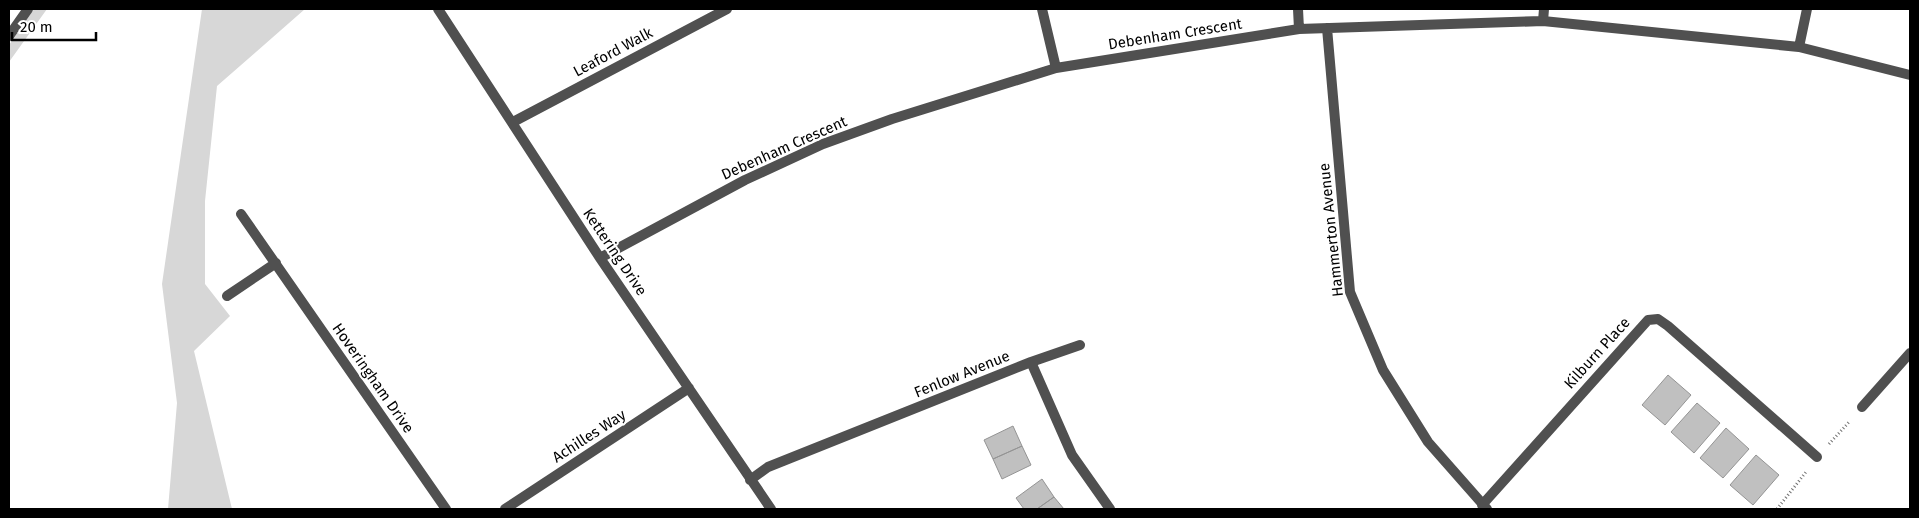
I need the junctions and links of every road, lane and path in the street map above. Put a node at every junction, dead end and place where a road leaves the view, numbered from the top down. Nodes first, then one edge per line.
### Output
1 (28, 9) edge
2 (438, 9) edge
3 (727, 9) edge
4 (1042, 9) edge
5 (1298, 9) edge
6 (1544, 9) edge
7 (1807, 9) edge
8 (1543, 21) junction
9 (1326, 28) junction
10 (1299, 29) junction
11 (9, 36) edge
12 (1799, 47) junction
13 (1056, 68) junction
14 (1910, 75) edge
15 (514, 122) junction
16 (241, 214) dead end
17 (600, 258) junction
18 (276, 263) junction
19 (227, 296) dead end
20 (1080, 346) dead end
21 (1910, 354) edge
22 (1031, 362) junction
23 (689, 388) junction
24 (1862, 408) joint
25 (1817, 457) junction
26 (750, 480) junction
27 (1485, 507) edge
28 (446, 509) edge
29 (505, 509) edge
30 (771, 509) edge
31 (1110, 509) edge
32 (1777, 509) edge

1 - 11 street
2 - 15 street, Kettering Drive
3 - 15 street, Leaford Walk
4 - 13 street
5 - 10 street
6 - 8 street
7 - 12 street
8 - 9 street, Debenham Crescent
8 - 12 street, Debenham Crescent
9 - 10 street, Debenham Crescent
9 - 27 street, Hammerton Avenue
10 - 13 street, Debenham Crescent
12 - 14 street, Debenham Crescent
13 - 17 street, Debenham Crescent
15 - 17 street, Kettering Drive
16 - 18 street, Hoveringham Drive
17 - 23 street, Kettering Drive
18 - 19 street
18 - 28 street, Hoveringham Drive
20 - 22 street
21 - 24 street
22 - 26 street, Fenlow Avenue
22 - 31 street, Fenlow Avenue
23 - 26 street, Kettering Drive
23 - 29 street, Achilles Way
24 - 25 path
25 - 27 street, Kilburn Place
25 - 32 path
26 - 30 street, Kettering Drive

